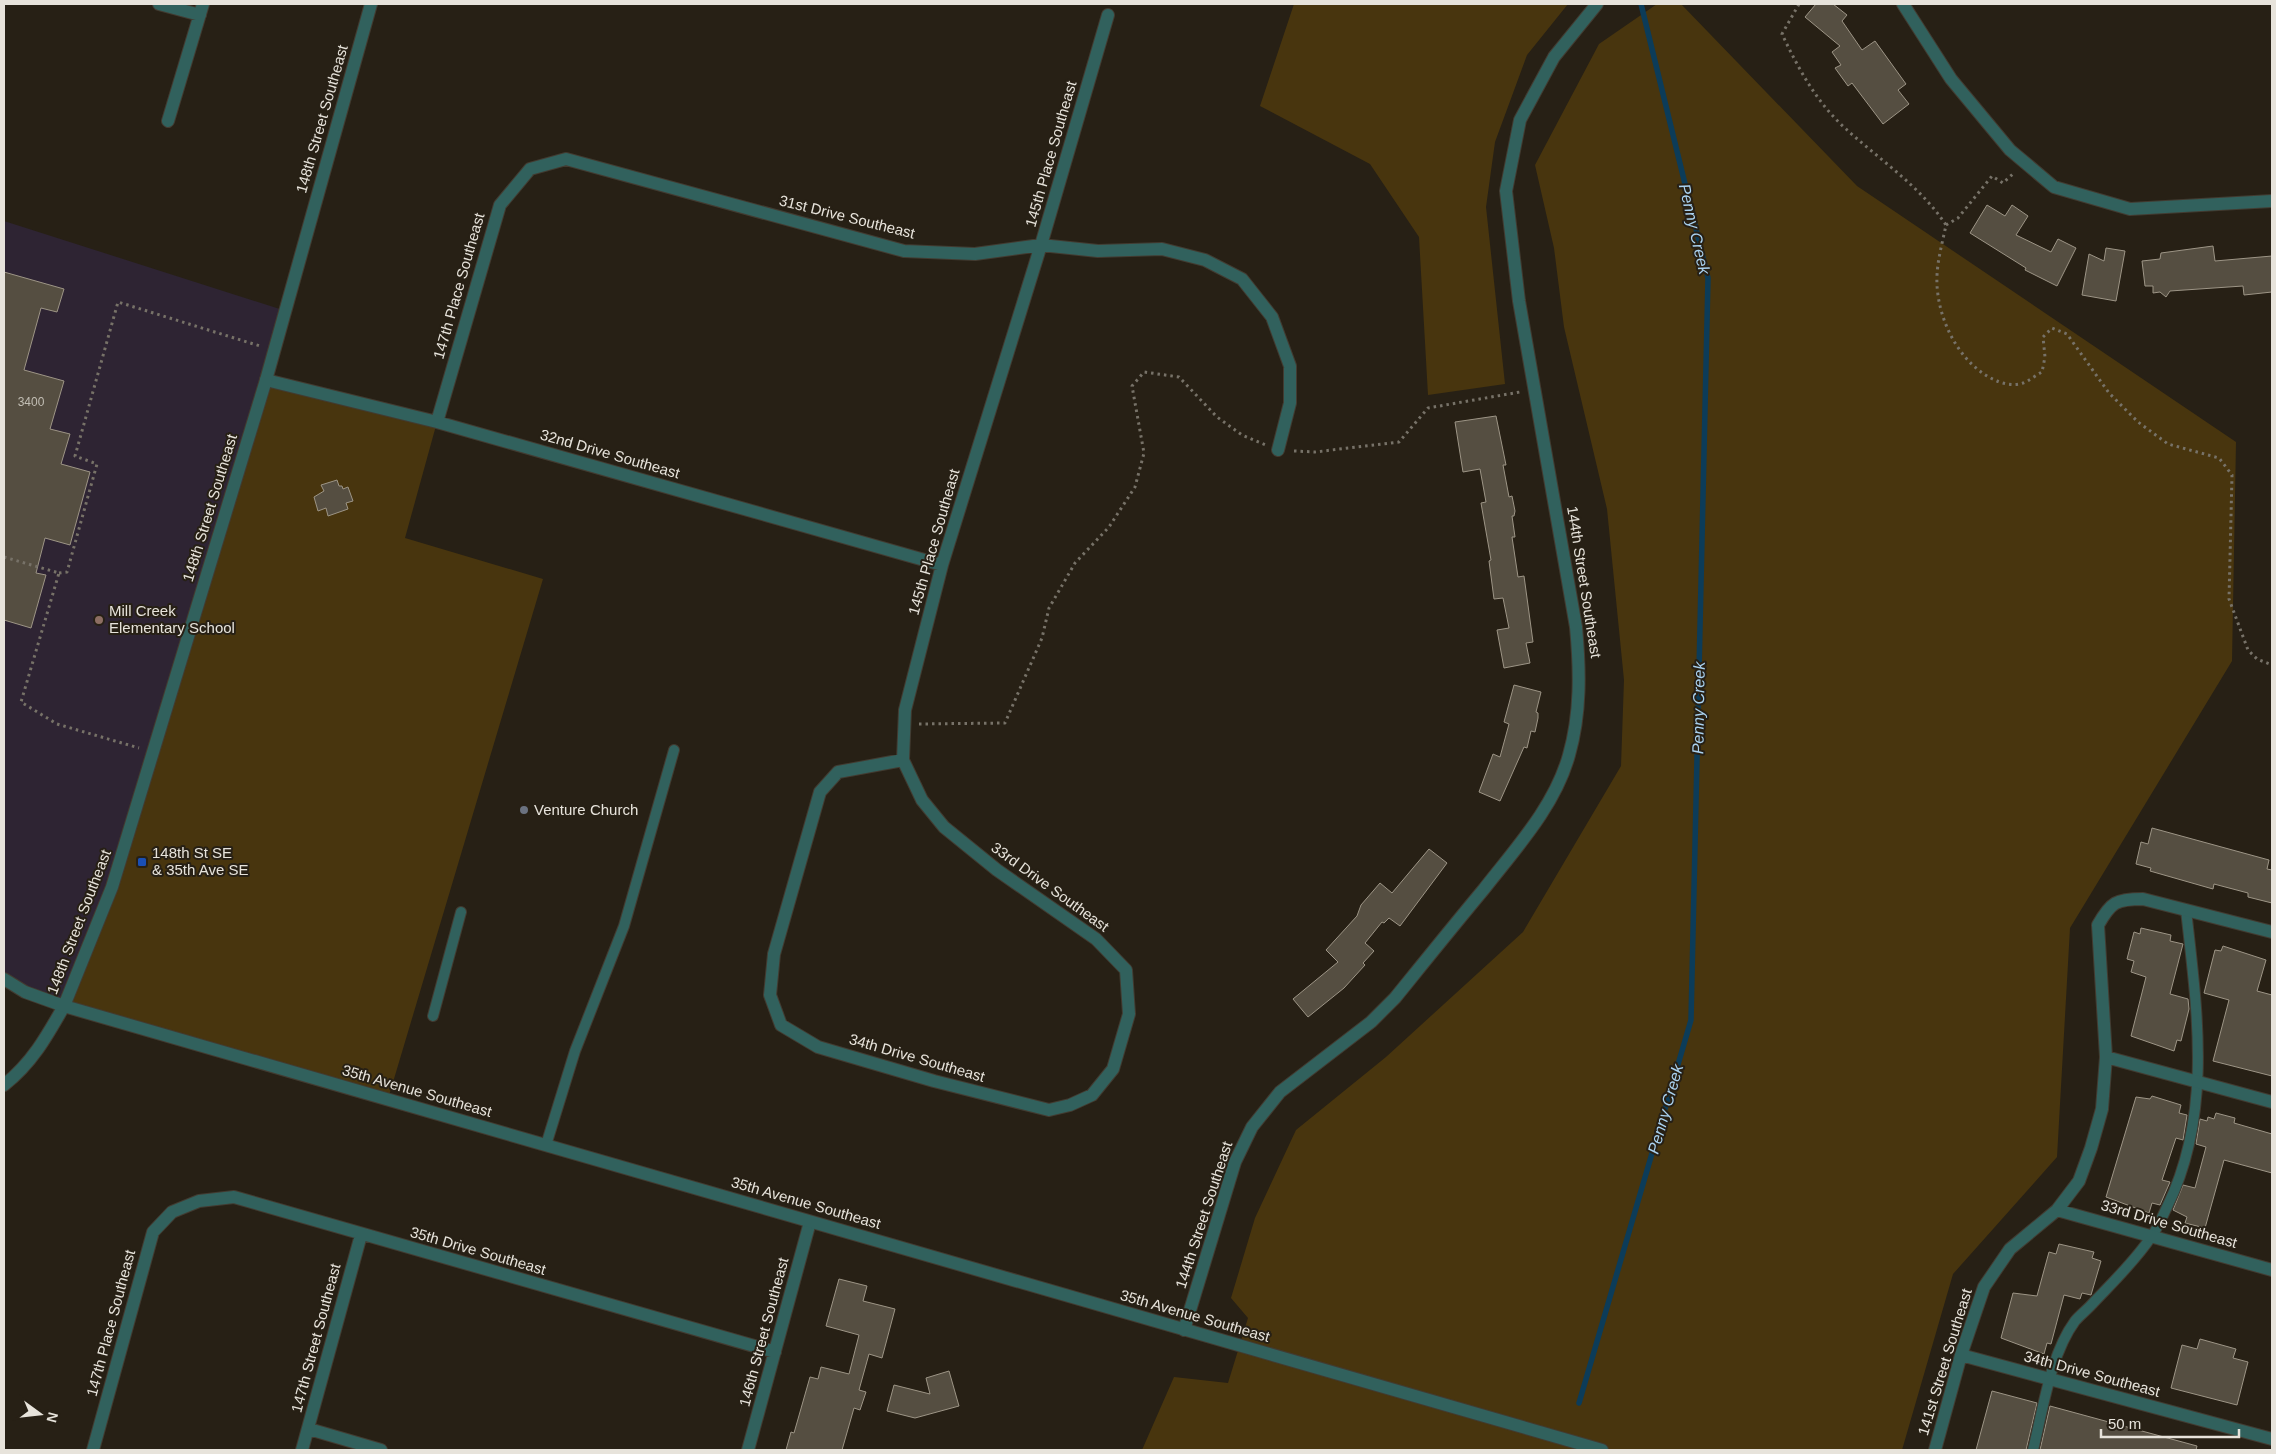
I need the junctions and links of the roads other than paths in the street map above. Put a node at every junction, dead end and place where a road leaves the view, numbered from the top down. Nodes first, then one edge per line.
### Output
1 (159, 4) edge
2 (371, 4) edge
3 (1597, 4) edge
4 (1903, 4) edge
5 (201, 10) edge
6 (1108, 15) dead end
7 (168, 121) dead end
8 (530, 168) joint
9 (2272, 201) edge
10 (1041, 244) junction
11 (266, 380) junction
12 (437, 422) junction
13 (1278, 450) road end
14 (942, 566) junction
15 (674, 750) dead end
16 (903, 760) junction
17 (2186, 910) junction
18 (461, 912) dead end
19 (2272, 932) edge
20 (4, 979) edge
21 (64, 1006) junction
22 (433, 1016) dead end
23 (2106, 1057) junction
24 (2198, 1082) junction
25 (4, 1085) edge
26 (2272, 1102) edge
27 (1049, 1110) joint
28 (546, 1145) junction
29 (2057, 1210) junction
30 (172, 1212) joint
31 (810, 1222) junction
32 (361, 1234) junction
33 (2152, 1236) junction
34 (2272, 1270) edge
35 (1184, 1330) junction
36 (775, 1352) junction
37 (1961, 1355) junction
38 (2050, 1379) junction
39 (309, 1429) junction
40 (2272, 1439) edge
41 (93, 1450) edge
42 (302, 1450) edge
43 (381, 1450) edge
44 (748, 1450) edge
45 (1602, 1450) edge
46 (1935, 1450) edge
47 (2033, 1450) edge

1 - 5 street
2 - 11 street, 148th Street Southeast
3 - 35 street, 144th Street Southeast
4 - 9 street
5 - 7 street
6 - 10 street, 145th Place Southeast
8 - 10 street, 31st Drive Southeast
8 - 12 street, 147th Place Southeast
10 - 13 street, 31st Drive Southeast
10 - 14 street, 145th Place Southeast
11 - 12 street, 32nd Drive Southeast
11 - 21 street, 148th Street Southeast
12 - 14 street, 32nd Drive Southeast
14 - 16 street, 145th Place Southeast
15 - 28 lane
16 - 27 street, 33rd Drive Southeast
16 - 27 street, 34th Drive Southeast
17 - 19 street
17 - 23 street, 141st Street Southeast
17 - 24 lane
18 - 22 lane
20 - 21 street, 35th Avenue Southeast
21 - 25 street, 148th Street Southeast
21 - 28 street, 35th Avenue Southeast
23 - 24 street
23 - 29 street, 141st Street Southeast
24 - 26 street
24 - 33 lane
28 - 31 street, 35th Avenue Southeast
29 - 33 street, 33rd Drive Southeast
29 - 37 street, 141st Street Southeast
30 - 32 street, 35th Drive Southeast
30 - 41 street, 147th Place Southeast
31 - 35 street, 35th Avenue Southeast
31 - 36 street, 146th Street Southeast
32 - 36 street, 35th Drive Southeast
32 - 39 street, 147th Street Southeast
33 - 34 street, 33rd Drive Southeast
33 - 38 lane
35 - 45 street, 35th Avenue Southeast
36 - 44 street, 146th Street Southeast
37 - 38 street, 34th Drive Southeast
37 - 46 street, 141st Street Southeast
38 - 40 street, 34th Drive Southeast
38 - 47 lane
39 - 42 street, 147th Street Southeast
39 - 43 street

